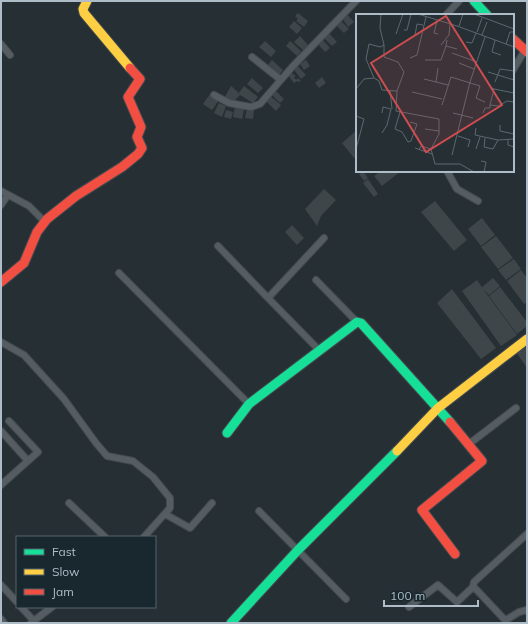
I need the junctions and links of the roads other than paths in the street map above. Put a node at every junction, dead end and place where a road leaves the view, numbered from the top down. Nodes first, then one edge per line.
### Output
1 (87, 1) edge
2 (356, 1) edge
3 (459, 1) edge
4 (474, 1) edge
5 (447, 14) edge
6 (486, 14) edge
7 (514, 40) edge
8 (1, 44) edge
9 (526, 51) edge
10 (10, 55) dead end
11 (252, 57) dead end
12 (514, 69) edge
13 (281, 80) junction
14 (214, 95) dead end
15 (448, 172) edge
16 (1, 191) edge
17 (8, 195) junction
18 (478, 201) dead end
19 (1, 205) edge
20 (45, 222) junction
21 (324, 238) dead end
22 (218, 246) dead end
23 (119, 273) dead end
24 (316, 280) dead end
25 (1, 282) edge
26 (268, 298) junction
27 (357, 322) junction
28 (527, 339) edge
29 (1, 342) edge
30 (320, 351) junction
31 (250, 404) junction
32 (438, 408) junction
33 (516, 408) dead end
34 (9, 422) dead end
35 (1, 431) edge
36 (227, 433) dead end
37 (469, 444) junction
38 (28, 462) junction
39 (1, 485) edge
40 (69, 503) dead end
41 (212, 503) dead end
42 (258, 511) dead end
43 (165, 514) junction
44 (527, 534) edge
45 (104, 536) edge
46 (145, 536) edge
47 (298, 550) junction
48 (455, 554) dead end
49 (1, 585) edge
50 (474, 587) junction
51 (346, 599) dead end
52 (16, 601) edge
53 (409, 607) dead end
54 (23, 608) edge
55 (51, 608) edge
56 (527, 610) edge
57 (1, 619) edge
58 (33, 622) edge
59 (4, 623) edge
60 (231, 623) edge

1 - 20 street
2 - 13 street
3 - 5 street
4 - 6 street
7 - 9 street
8 - 10 street
9 - 12 street
11 - 13 street
13 - 14 street
15 - 18 street
16 - 17 street
17 - 19 street
17 - 20 street
20 - 25 street
21 - 26 street
22 - 26 street
23 - 31 street
24 - 27 street
26 - 30 street
27 - 30 street
27 - 32 street
28 - 32 street
29 - 43 street
30 - 31 street
31 - 36 street
32 - 37 street
32 - 47 street
33 - 37 street
34 - 38 street
35 - 38 street
37 - 48 street
38 - 39 street
40 - 45 street
41 - 43 street
42 - 47 street
43 - 46 street
44 - 50 street
47 - 51 street
47 - 60 street
49 - 52 street
50 - 53 street
50 - 56 street
54 - 58 street
55 - 58 street
57 - 59 street

